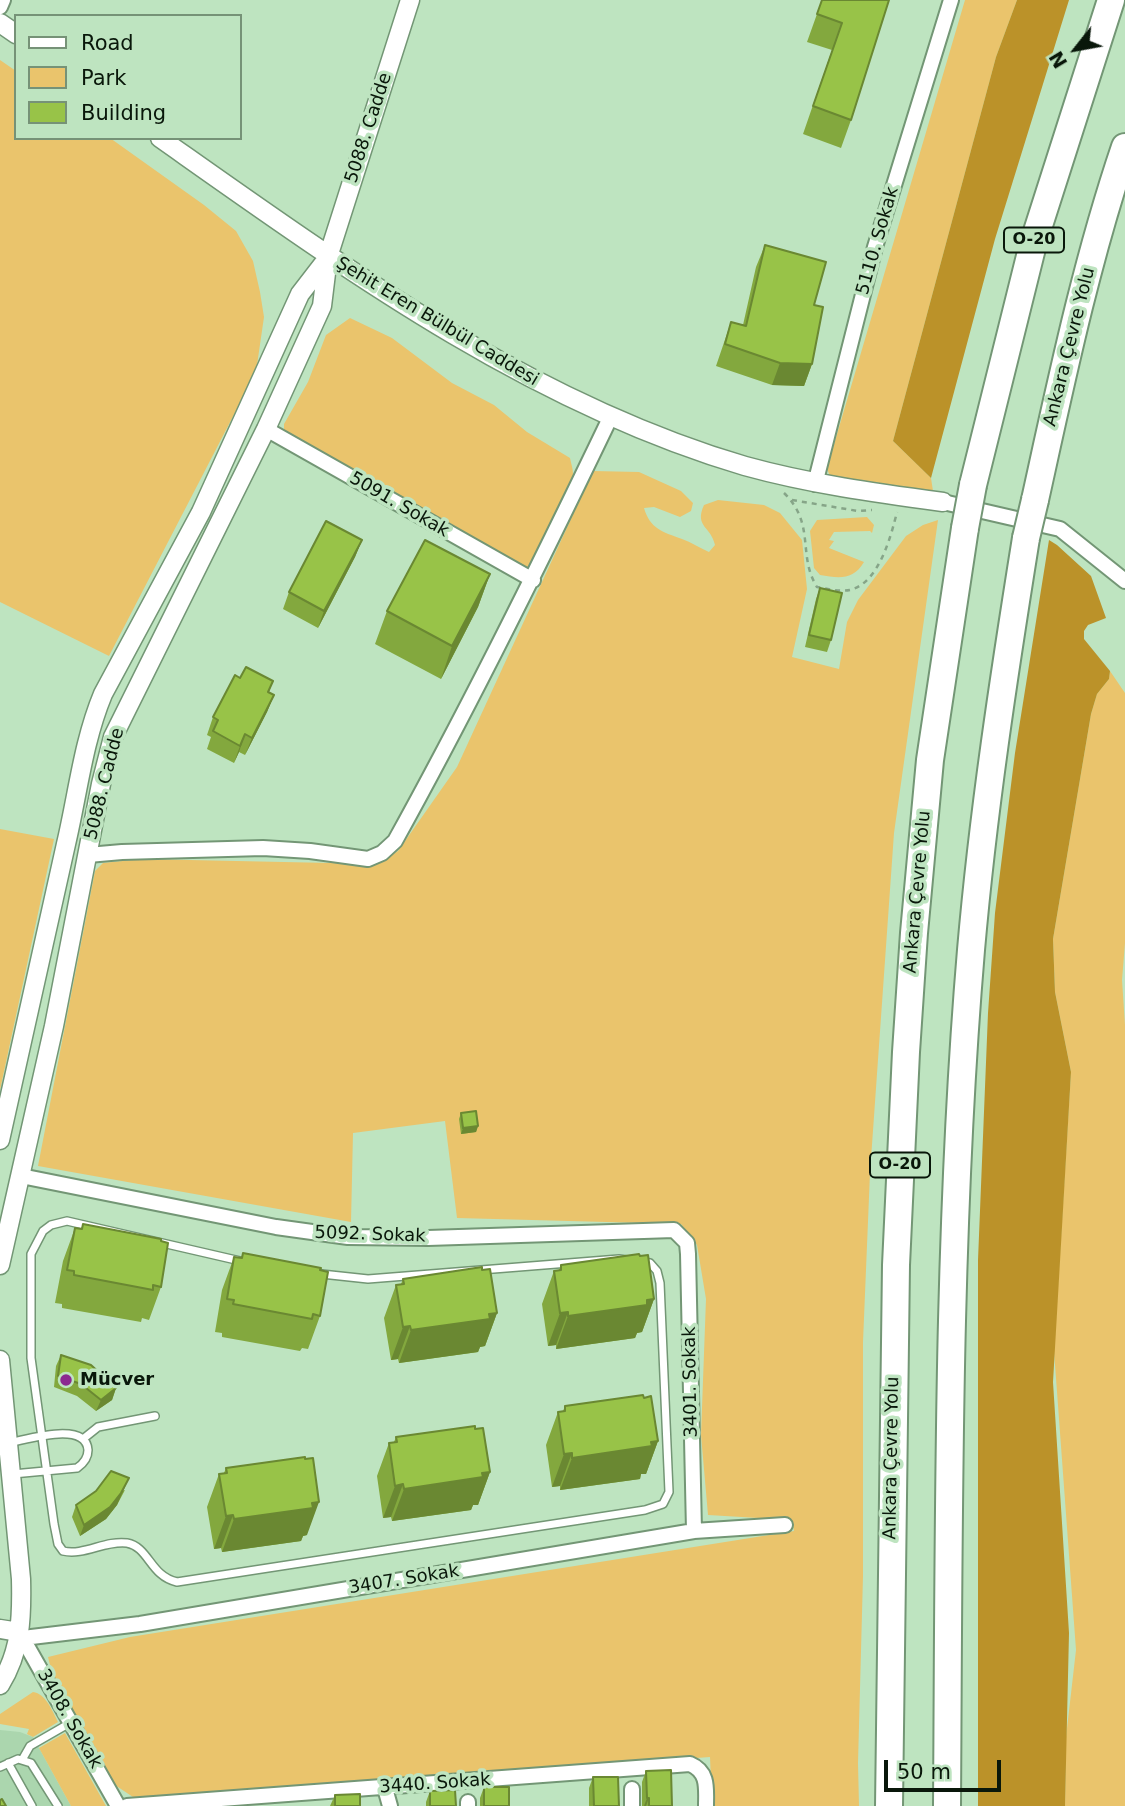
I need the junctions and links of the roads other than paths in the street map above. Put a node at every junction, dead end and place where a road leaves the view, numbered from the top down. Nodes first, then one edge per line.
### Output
1 (3, 0) edge
2 (410, 0) edge
3 (951, 0) edge
4 (1111, 0) edge
5 (0, 7) edge
6 (163, 140) edge
7 (1125, 147) edge
8 (328, 257) junction
9 (611, 416) junction
10 (266, 429) junction
11 (815, 484) junction
12 (943, 502) joint
13 (533, 580) junction
14 (1125, 581) edge
15 (88, 855) junction
16 (0, 1140) edge
17 (21, 1177) junction
18 (681, 1235) joint
19 (0, 1265) edge
20 (0, 1360) edge
21 (155, 1416) dead end
22 (44, 1437) junction
23 (83, 1439) junction
24 (8, 1443) junction
25 (48, 1470) junction
26 (12, 1474) junction
27 (785, 1525) dead end
28 (694, 1531) junction
29 (0, 1629) edge
30 (21, 1635) junction
31 (0, 1685) edge
32 (71, 1723) junction
33 (22, 1760) junction
34 (4, 1765) edge
35 (385, 1788) junction
36 (632, 1789) dead end
37 (310, 1799) edge
38 (32, 1806) edge
39 (58, 1806) edge
40 (118, 1806) edge
41 (127, 1806) edge
42 (390, 1806) edge
43 (632, 1806) edge
44 (706, 1806) edge
45 (889, 1806) edge
46 (947, 1806) edge

1 - 5 street
2 - 8 street, 5088. Cadde
3 - 11 street, 5110. Sokak
4 - 45 highway, Ankara Çevre Yolu / O-20, bridge
6 - 8 street, Şehit Eren Bülbül Caddesi
7 - 46 highway, Ankara Çevre Yolu, bridge
8 - 9 street, Şehit Eren Bülbül Caddesi
8 - 10 street, 5088. Cadde
8 - 16 street, 5088. Cadde
9 - 11 street, Şehit Eren Bülbül Caddesi
9 - 13 street
10 - 13 street, 5091. Sokak
10 - 15 street, 5088. Cadde
11 - 12 street, Şehit Eren Bülbül Caddesi
12 - 14 street
13 - 15 street
15 - 17 street, 5088. Cadde
17 - 18 street, 5092. Sokak
17 - 19 street, 5088. Cadde
18 - 28 street, 3401. Sokak
20 - 24 street
21 - 23 lane
22 - 23 lane
22 - 24 lane
22 - 25 lane
22 - 25 lane
23 - 25 lane
24 - 26 street
25 - 26 lane
26 - 30 street
27 - 28 street, 3407. Sokak
28 - 30 street, 3407. Sokak
29 - 30 street
30 - 31 street
30 - 32 street, 3408. Sokak
32 - 33 lane
32 - 40 street, 3408. Sokak
33 - 34 lane
33 - 39 lane
34 - 38 lane
35 - 37 street, 3440. Sokak
35 - 42 street
35 - 44 street, 3440. Sokak
36 - 43 street
37 - 41 street, 3440. Sokak

